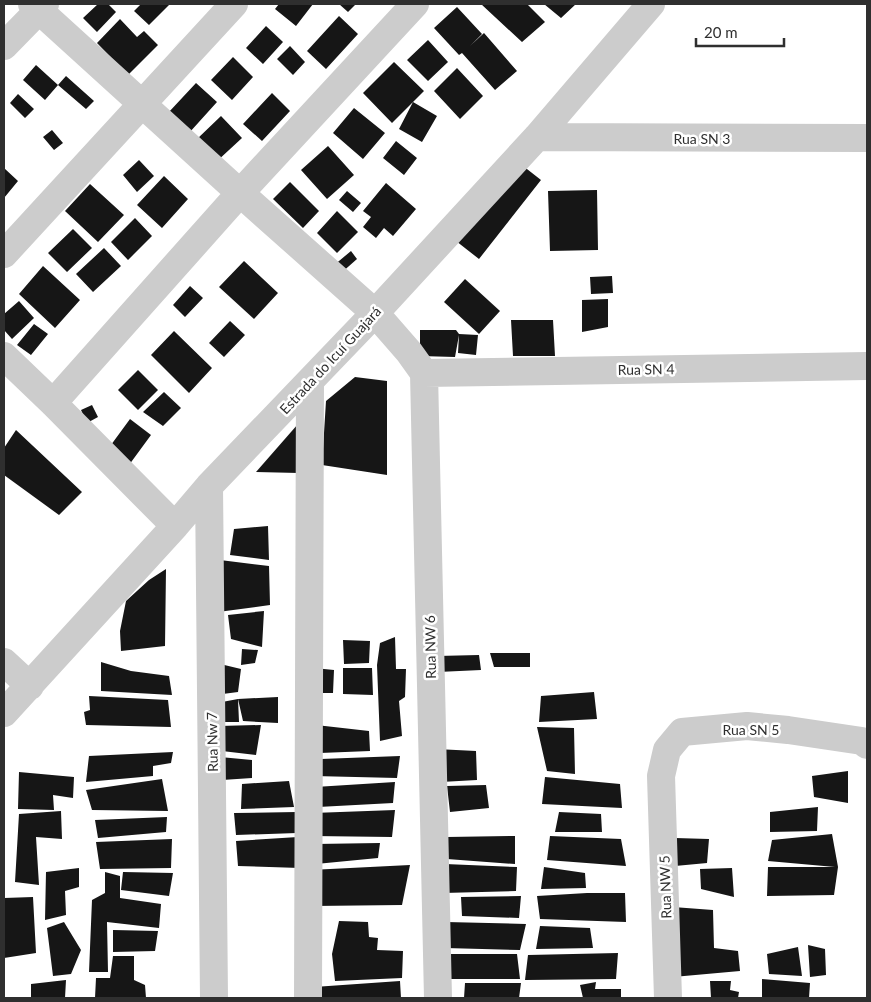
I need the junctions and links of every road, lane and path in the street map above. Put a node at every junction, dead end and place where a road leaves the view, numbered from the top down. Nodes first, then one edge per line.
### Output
1 (234, 4) edge
2 (415, 4) edge
3 (651, 4) edge
4 (38, 6) edge
5 (4, 46) edge
6 (142, 104) junction
7 (537, 137) junction
8 (867, 138) edge
9 (240, 193) junction
10 (4, 254) edge
11 (375, 313) junction
12 (4, 356) edge
13 (867, 366) edge
14 (424, 373) junction
15 (310, 382) junction
16 (53, 403) junction
17 (209, 486) junction
18 (175, 526) junction
19 (4, 662) edge
20 (30, 686) junction
21 (4, 713) edge
22 (867, 745) edge
23 (661, 776) joint
24 (214, 998) edge
25 (308, 998) edge
26 (438, 998) edge
27 (668, 998) edge

1 - 6 street
2 - 9 street
3 - 7 street, Estrada do Icuí Guajará
4 - 5 street
4 - 6 street
6 - 9 street
6 - 10 street
7 - 8 street, Rua SN 3
7 - 11 street, Estrada do Icuí Guajará
9 - 11 street
9 - 16 street
11 - 14 street
11 - 15 street, Estrada do Icuí Guajará
12 - 16 street
13 - 14 street, Rua SN 4
14 - 26 street, Rua NW 6
15 - 17 street, Estrada do Icuí Guajará
15 - 25 street
16 - 18 street
17 - 18 street, Estrada do Icuí Guajará
17 - 24 street, Rua Nw 7
18 - 20 street, Estrada do Icuí Guajará
19 - 20 street
20 - 21 street, Estrada do Icuí Guajará
22 - 23 street, Rua SN 5
23 - 27 street, Rua NW 5

